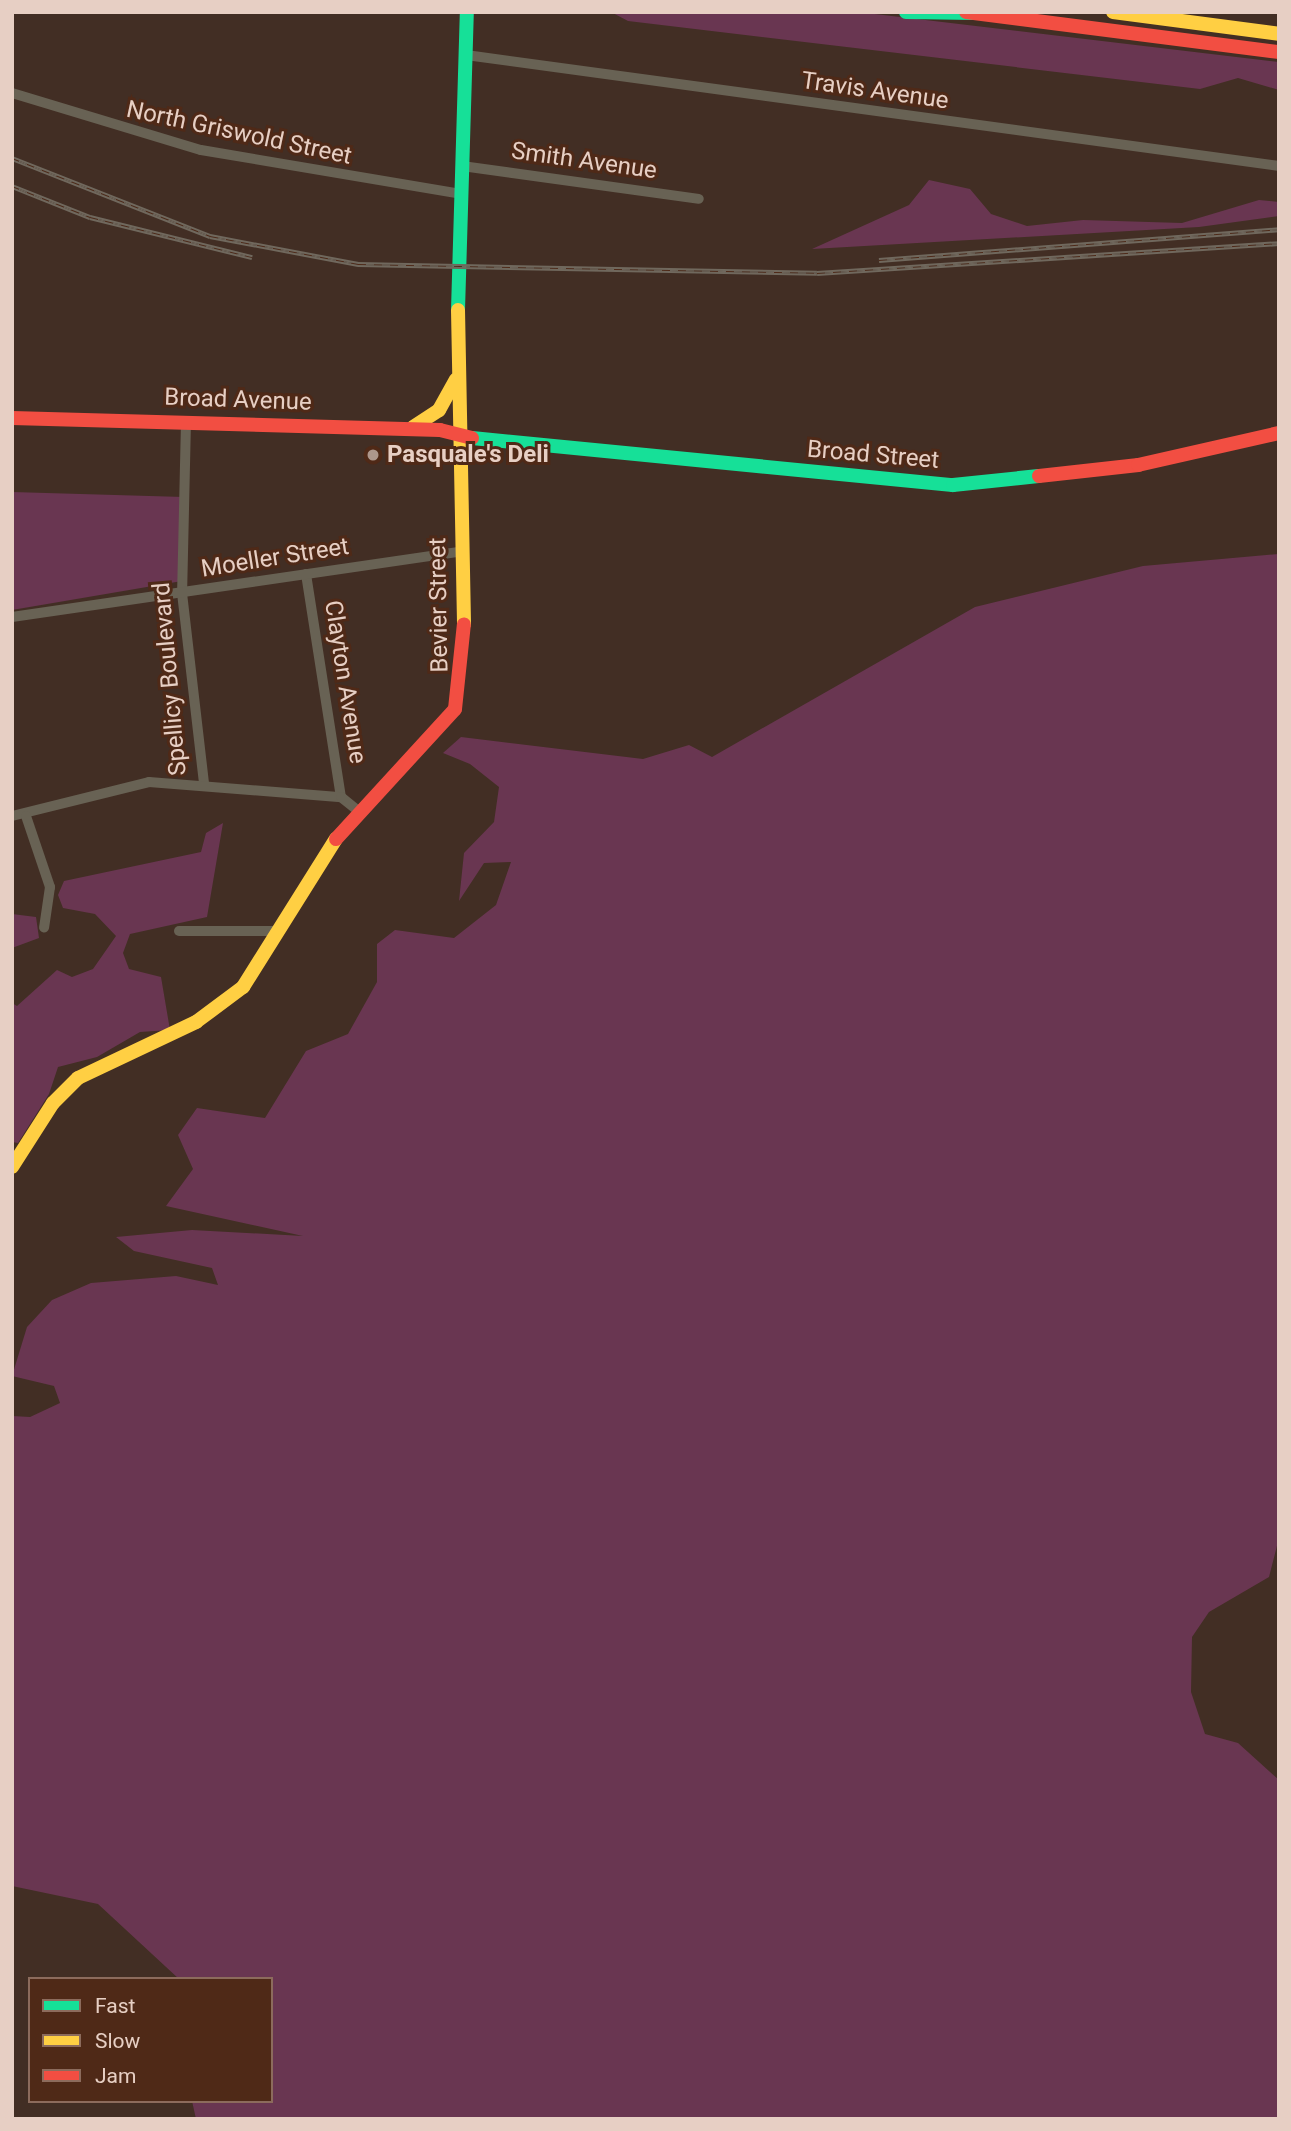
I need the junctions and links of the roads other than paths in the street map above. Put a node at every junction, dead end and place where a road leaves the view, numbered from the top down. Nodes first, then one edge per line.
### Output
1 (467, 12) edge
2 (906, 12) edge
3 (1113, 12) edge
4 (971, 13) edge
5 (1279, 34) edge
6 (1279, 52) edge
7 (466, 55) junction
8 (12, 93) edge
9 (462, 166) junction
10 (1279, 166) edge
11 (462, 194) junction
12 (699, 199) dead end
13 (458, 361) junction
14 (12, 418) edge
15 (186, 421) junction
16 (411, 428) junction
17 (461, 433) junction
18 (1279, 433) edge
19 (460, 552) junction
20 (306, 574) junction
21 (182, 593) junction
22 (12, 617) edge
23 (204, 783) junction
24 (341, 797) junction
25 (356, 809) junction
26 (12, 816) edge
27 (26, 816) junction
28 (44, 928) dead end
29 (179, 931) dead end
30 (280, 931) junction
31 (12, 1167) edge

1 - 7 street, Bevier Street
2 - 4 street
3 - 5 street
4 - 6 street
7 - 9 street, Bevier Street
7 - 10 street, Travis Avenue
8 - 11 street, North Griswold Street
9 - 11 street, Bevier Street
9 - 12 street, Smith Avenue
11 - 13 street, Bevier Street
13 - 16 street
13 - 17 street, Bevier Street
14 - 15 street, Broad Avenue
15 - 16 street, Broad Avenue
15 - 21 street, Spellicy Boulevard
16 - 17 street, Broad Avenue
17 - 18 street, Broad Street
17 - 19 street, Bevier Street
19 - 20 street, Moeller Street
19 - 25 street, Bevier Street
20 - 21 street, Moeller Street
20 - 24 street, Clayton Avenue
21 - 22 street, Moeller Street
21 - 23 street, Spellicy Boulevard
23 - 24 street
23 - 27 street, Spellicy Boulevard
24 - 25 street
25 - 30 street, Bevier Street
26 - 27 street, Spellicy Boulevard
27 - 28 street
29 - 30 street
30 - 31 street, Bevier Street

